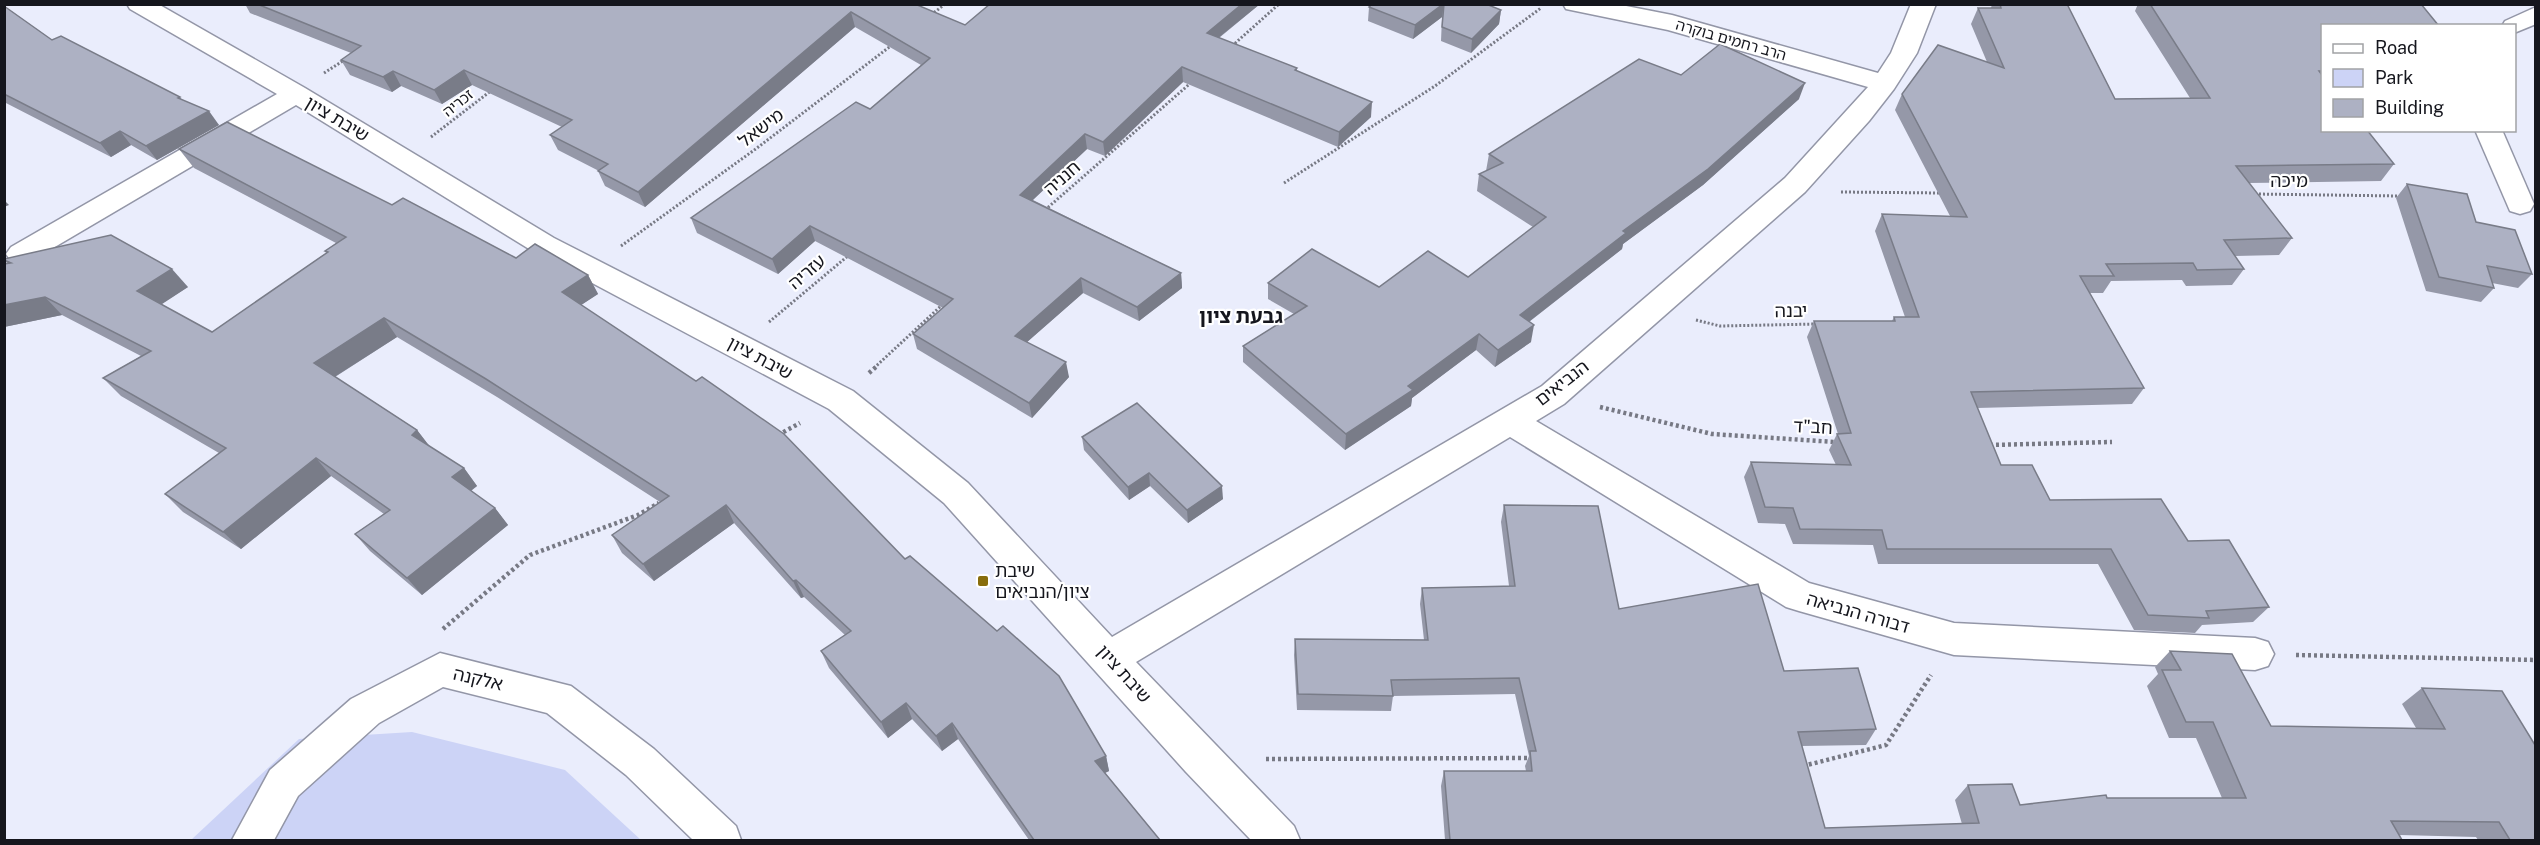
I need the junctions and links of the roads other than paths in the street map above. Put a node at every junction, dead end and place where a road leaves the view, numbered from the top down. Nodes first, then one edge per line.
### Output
1 (139, 4) edge
2 (1575, 4) edge
3 (1924, 4) edge
4 (2535, 14) edge
5 (2516, 25) edge
6 (1885, 83) junction
7 (295, 93) junction
8 (2489, 132) edge
9 (2520, 204) dead end
10 (21, 254) edge
11 (1509, 420) junction
12 (2255, 654) road end
13 (1110, 658) junction
14 (252, 840) edge
15 (721, 840) edge
16 (1279, 840) edge

1 - 7 street, שיבת ציון
2 - 6 street, הרב רחמים בוקרה
3 - 6 street, הנביאים
4 - 5 street
6 - 11 street, הנביאים
7 - 10 street
7 - 13 street, שיבת ציון
8 - 9 street
11 - 12 street, דבורה הנביאה
11 - 13 street, הנביאים
13 - 16 street, שיבת ציון
14 - 15 street, אלקנה

